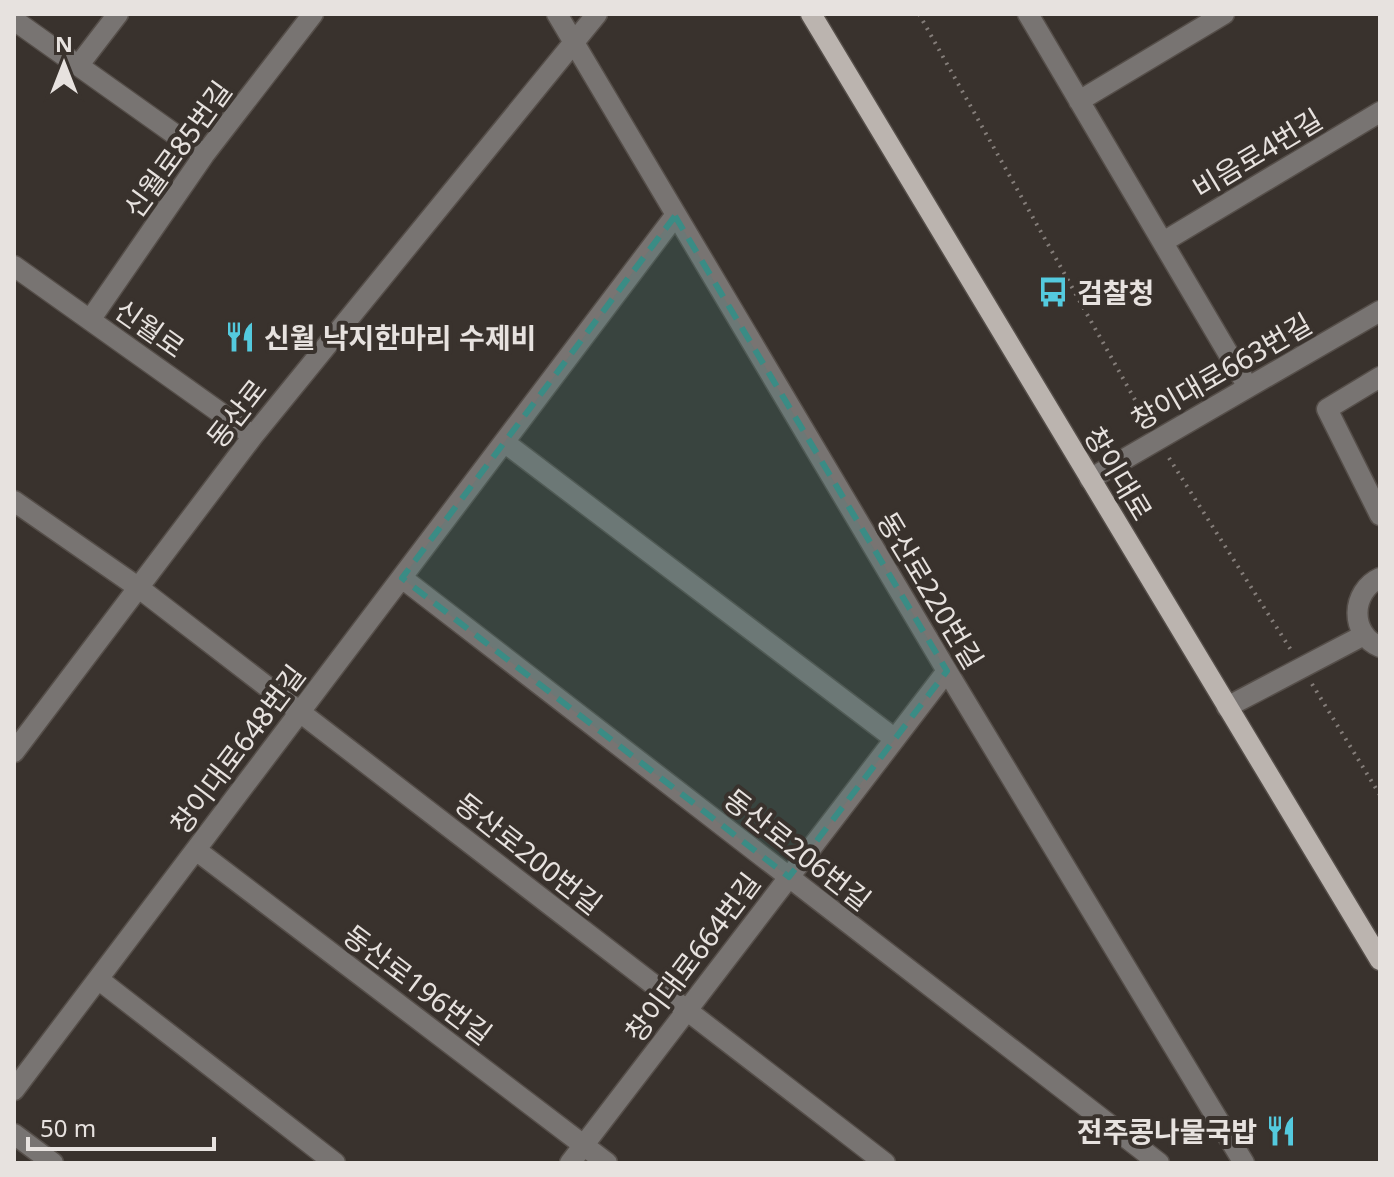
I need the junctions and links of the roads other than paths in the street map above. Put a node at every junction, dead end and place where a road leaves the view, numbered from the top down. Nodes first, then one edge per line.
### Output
1 (118, 14) edge
2 (313, 14) edge
3 (557, 14) edge
4 (597, 14) edge
5 (811, 14) edge
6 (1028, 14) edge
7 (1224, 14) edge
8 (14, 20) edge
9 (574, 43) junction
10 (78, 66) junction
11 (1079, 101) junction
12 (1380, 112) edge
13 (204, 155) junction
14 (675, 216) junction
15 (1163, 242) junction
16 (14, 266) edge
17 (1380, 311) edge
18 (90, 320) junction
19 (1380, 377) edge
20 (1248, 387) junction
21 (253, 436) junction
22 (504, 442) junction
23 (1090, 479) junction
24 (14, 501) edge
25 (1380, 515) edge
26 (402, 578) junction
27 (1380, 578) edge
28 (139, 588) junction
29 (1372, 641) edge
30 (947, 671) junction
31 (1227, 707) junction
32 (300, 712) junction
33 (895, 739) junction
34 (14, 752) edge
35 (196, 850) junction
36 (789, 877) junction
37 (1380, 960) edge
38 (98, 979) junction
39 (687, 1010) junction
40 (14, 1090) edge
41 (14, 1134) edge
42 (583, 1145) junction
43 (53, 1163) edge
44 (335, 1163) edge
45 (570, 1163) edge
46 (607, 1163) edge
47 (885, 1163) edge
48 (1159, 1163) edge
49 (1244, 1163) edge

1 - 10 street
2 - 13 street, 신월로85번길
3 - 9 street
4 - 9 street, 동산로
5 - 23 main road, 창이대로
6 - 11 street
7 - 11 street
8 - 10 street
9 - 14 street, 동산로220번길
9 - 21 street, 동산로
10 - 13 street
11 - 15 street
12 - 15 street, 비음로4번길
13 - 18 street, 신월로85번길
14 - 22 street, 창이대로648번길
14 - 30 street, 동산로220번길
15 - 20 street
16 - 18 street, 신월로
17 - 20 street, 창이대로663번길
18 - 21 street, 신월로
19 - 25 street
20 - 23 street, 창이대로663번길
21 - 28 street, 동산로
22 - 26 street, 창이대로648번길
22 - 33 street
23 - 31 main road, 창이대로
24 - 28 street, 동산로200번길
26 - 32 street, 창이대로648번길
26 - 36 street, 동산로206번길
27 - 29 street
28 - 32 street, 동산로200번길
28 - 34 street, 동산로
29 - 31 street
30 - 33 street, 창이대로664번길
30 - 49 street, 동산로220번길
31 - 37 main road, 창이대로
32 - 35 street, 창이대로648번길
32 - 39 street, 동산로200번길
33 - 36 street, 창이대로664번길
35 - 38 street, 창이대로648번길
35 - 42 street, 동산로196번길
36 - 39 street, 창이대로664번길
36 - 48 street, 동산로206번길
38 - 40 street, 창이대로648번길
38 - 44 street
39 - 42 street, 창이대로664번길
39 - 47 street, 동산로200번길
41 - 43 street
42 - 45 street, 창이대로664번길
42 - 46 street, 동산로196번길

